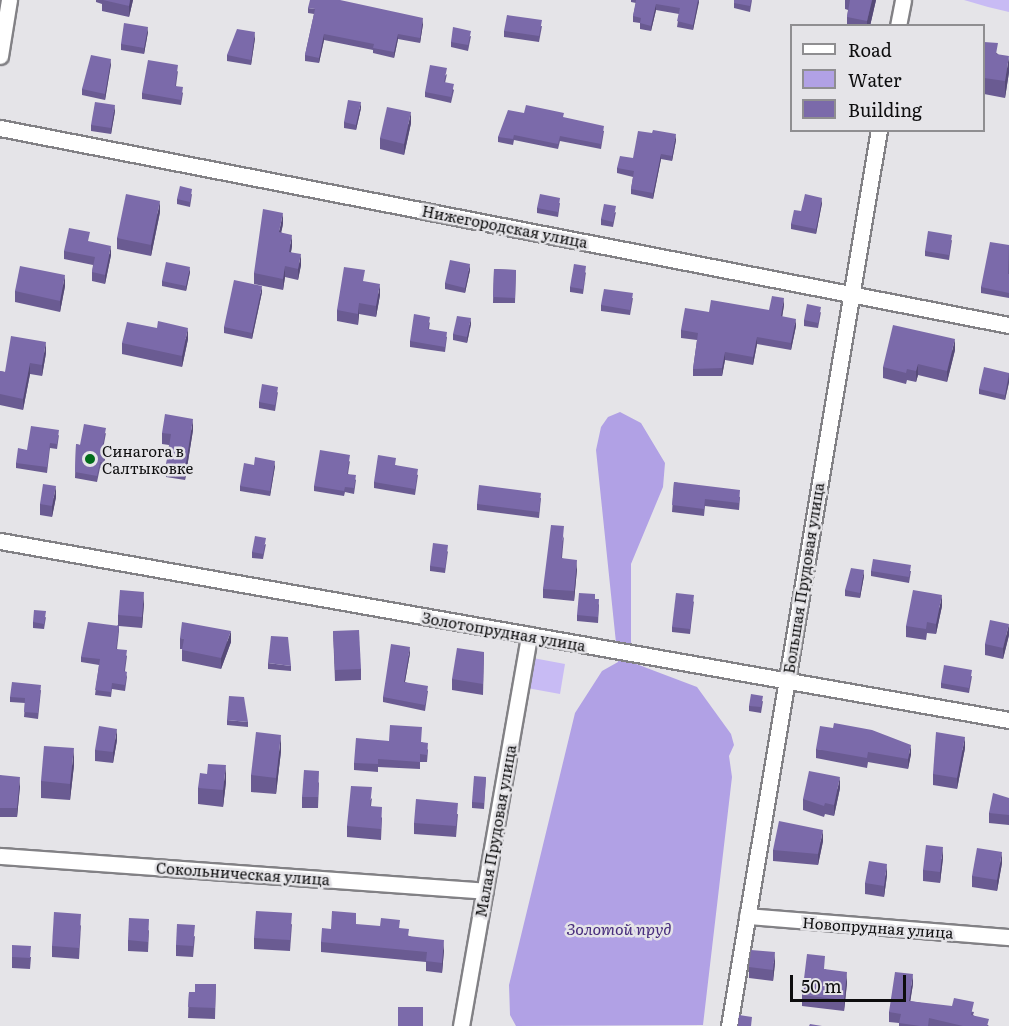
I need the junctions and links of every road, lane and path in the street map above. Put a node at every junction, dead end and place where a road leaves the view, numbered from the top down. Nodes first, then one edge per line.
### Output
1 (9, 0) edge
2 (903, 0) edge
3 (898, 24) edge
4 (0, 56) edge
5 (0, 128) edge
6 (879, 132) edge
7 (850, 294) junction
8 (1009, 325) edge
9 (0, 541) edge
10 (529, 635) junction
11 (787, 681) junction
12 (1009, 720) edge
13 (0, 856) edge
14 (486, 891) junction
15 (747, 916) junction
16 (1009, 937) edge
17 (460, 1026) edge
18 (729, 1026) edge

1 - 4 street
2 - 3 street
5 - 7 street, Нижегородская улица
6 - 7 street, Большая Прудовая улица
7 - 8 street, Нижегородская улица
7 - 11 street, Большая Прудовая улица
9 - 10 street, Золотопрудная улица
10 - 11 street, Золотопрудная улица
10 - 14 street, Малая Прудовая улица
11 - 12 street, Золотопрудная улица
11 - 15 street, Большая Прудовая улица
13 - 14 street, Сокольническая улица
14 - 17 street, Малая Прудовая улица
15 - 16 street, Новопрудная улица
15 - 18 street, Большая Прудовая улица

